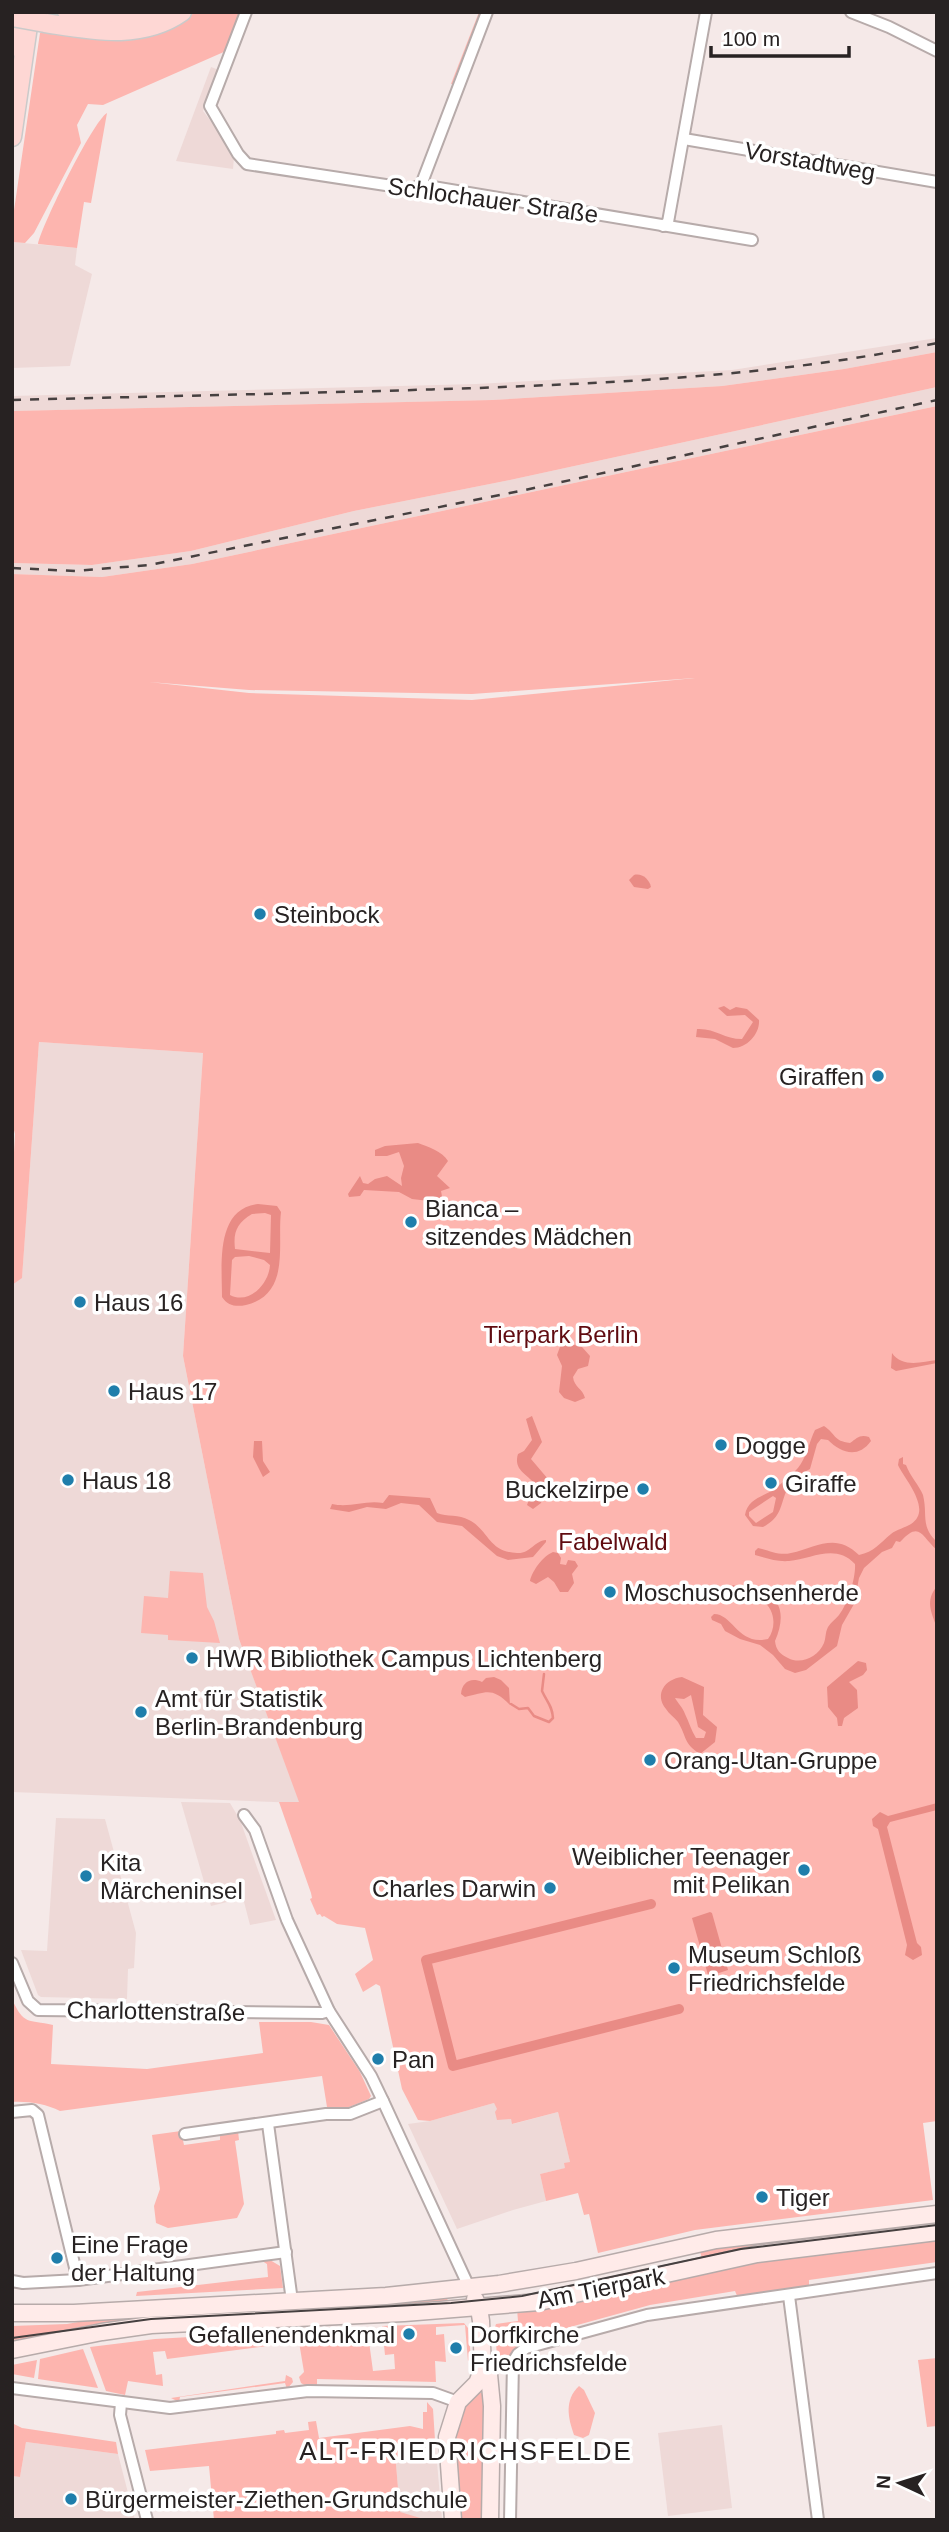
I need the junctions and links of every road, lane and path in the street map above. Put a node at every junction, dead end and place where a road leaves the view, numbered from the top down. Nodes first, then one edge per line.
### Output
1 (17, 12) edge
2 (30, 12) edge
3 (67, 12) edge
4 (157, 12) edge
5 (182, 12) edge
6 (246, 12) edge
7 (487, 12) edge
8 (706, 12) edge
9 (851, 12) edge
10 (12, 17) edge
11 (12, 47) edge
12 (937, 51) edge
13 (12, 137) edge
14 (684, 139) junction
15 (937, 182) edge
16 (421, 185) junction
17 (663, 226) junction
18 (752, 240) dead end
19 (244, 1815) dead end
20 (12, 1963) edge
21 (329, 2011) junction
22 (383, 2101) junction
23 (12, 2112) edge
24 (268, 2124) junction
25 (184, 2134) dead end
26 (937, 2214) edge
27 (937, 2232) edge
28 (286, 2252) junction
29 (937, 2273) edge
30 (78, 2280) junction
31 (12, 2281) edge
32 (469, 2287) junction
33 (789, 2296) junction
34 (292, 2301) junction
35 (479, 2308) junction
36 (13, 2313) edge
37 (15, 2350) edge
38 (484, 2355) junction
39 (12, 2388) edge
40 (458, 2402) junction
41 (121, 2403) junction
42 (491, 2420) junction
43 (512, 2421) junction
44 (148, 2520) edge
45 (453, 2520) edge
46 (490, 2520) edge
47 (510, 2520) edge
48 (818, 2520) edge

1 - 11 main road
2 - 13 main road
3 - 4 main road
5 - 10 main road, bridge
6 - 16 street, Schlochauer Straße
7 - 16 street
8 - 14 street
9 - 12 street
14 - 15 street, Vorstadtweg
14 - 17 street
16 - 17 street, Schlochauer Straße
17 - 18 street, Schlochauer Straße
19 - 21 street
20 - 21 street, Charlottenstraße
21 - 22 street
22 - 24 street
22 - 32 street
23 - 30 street
24 - 25 street
24 - 28 street
26 - 32 main road, Am Tierpark
27 - 35 main road, Am Tierpark
28 - 30 street
28 - 34 street
29 - 33 street, Am Tierpark
30 - 31 street
32 - 34 main road, Am Tierpark
32 - 35 main road
33 - 43 street, Am Tierpark
33 - 48 street
34 - 36 main road, Am Tierpark
35 - 37 main road, Am Tierpark
35 - 38 main road
38 - 40 main road
38 - 42 main road
39 - 41 street
40 - 41 street
40 - 45 main road
41 - 44 street
42 - 43 street
42 - 46 main road
43 - 47 street

